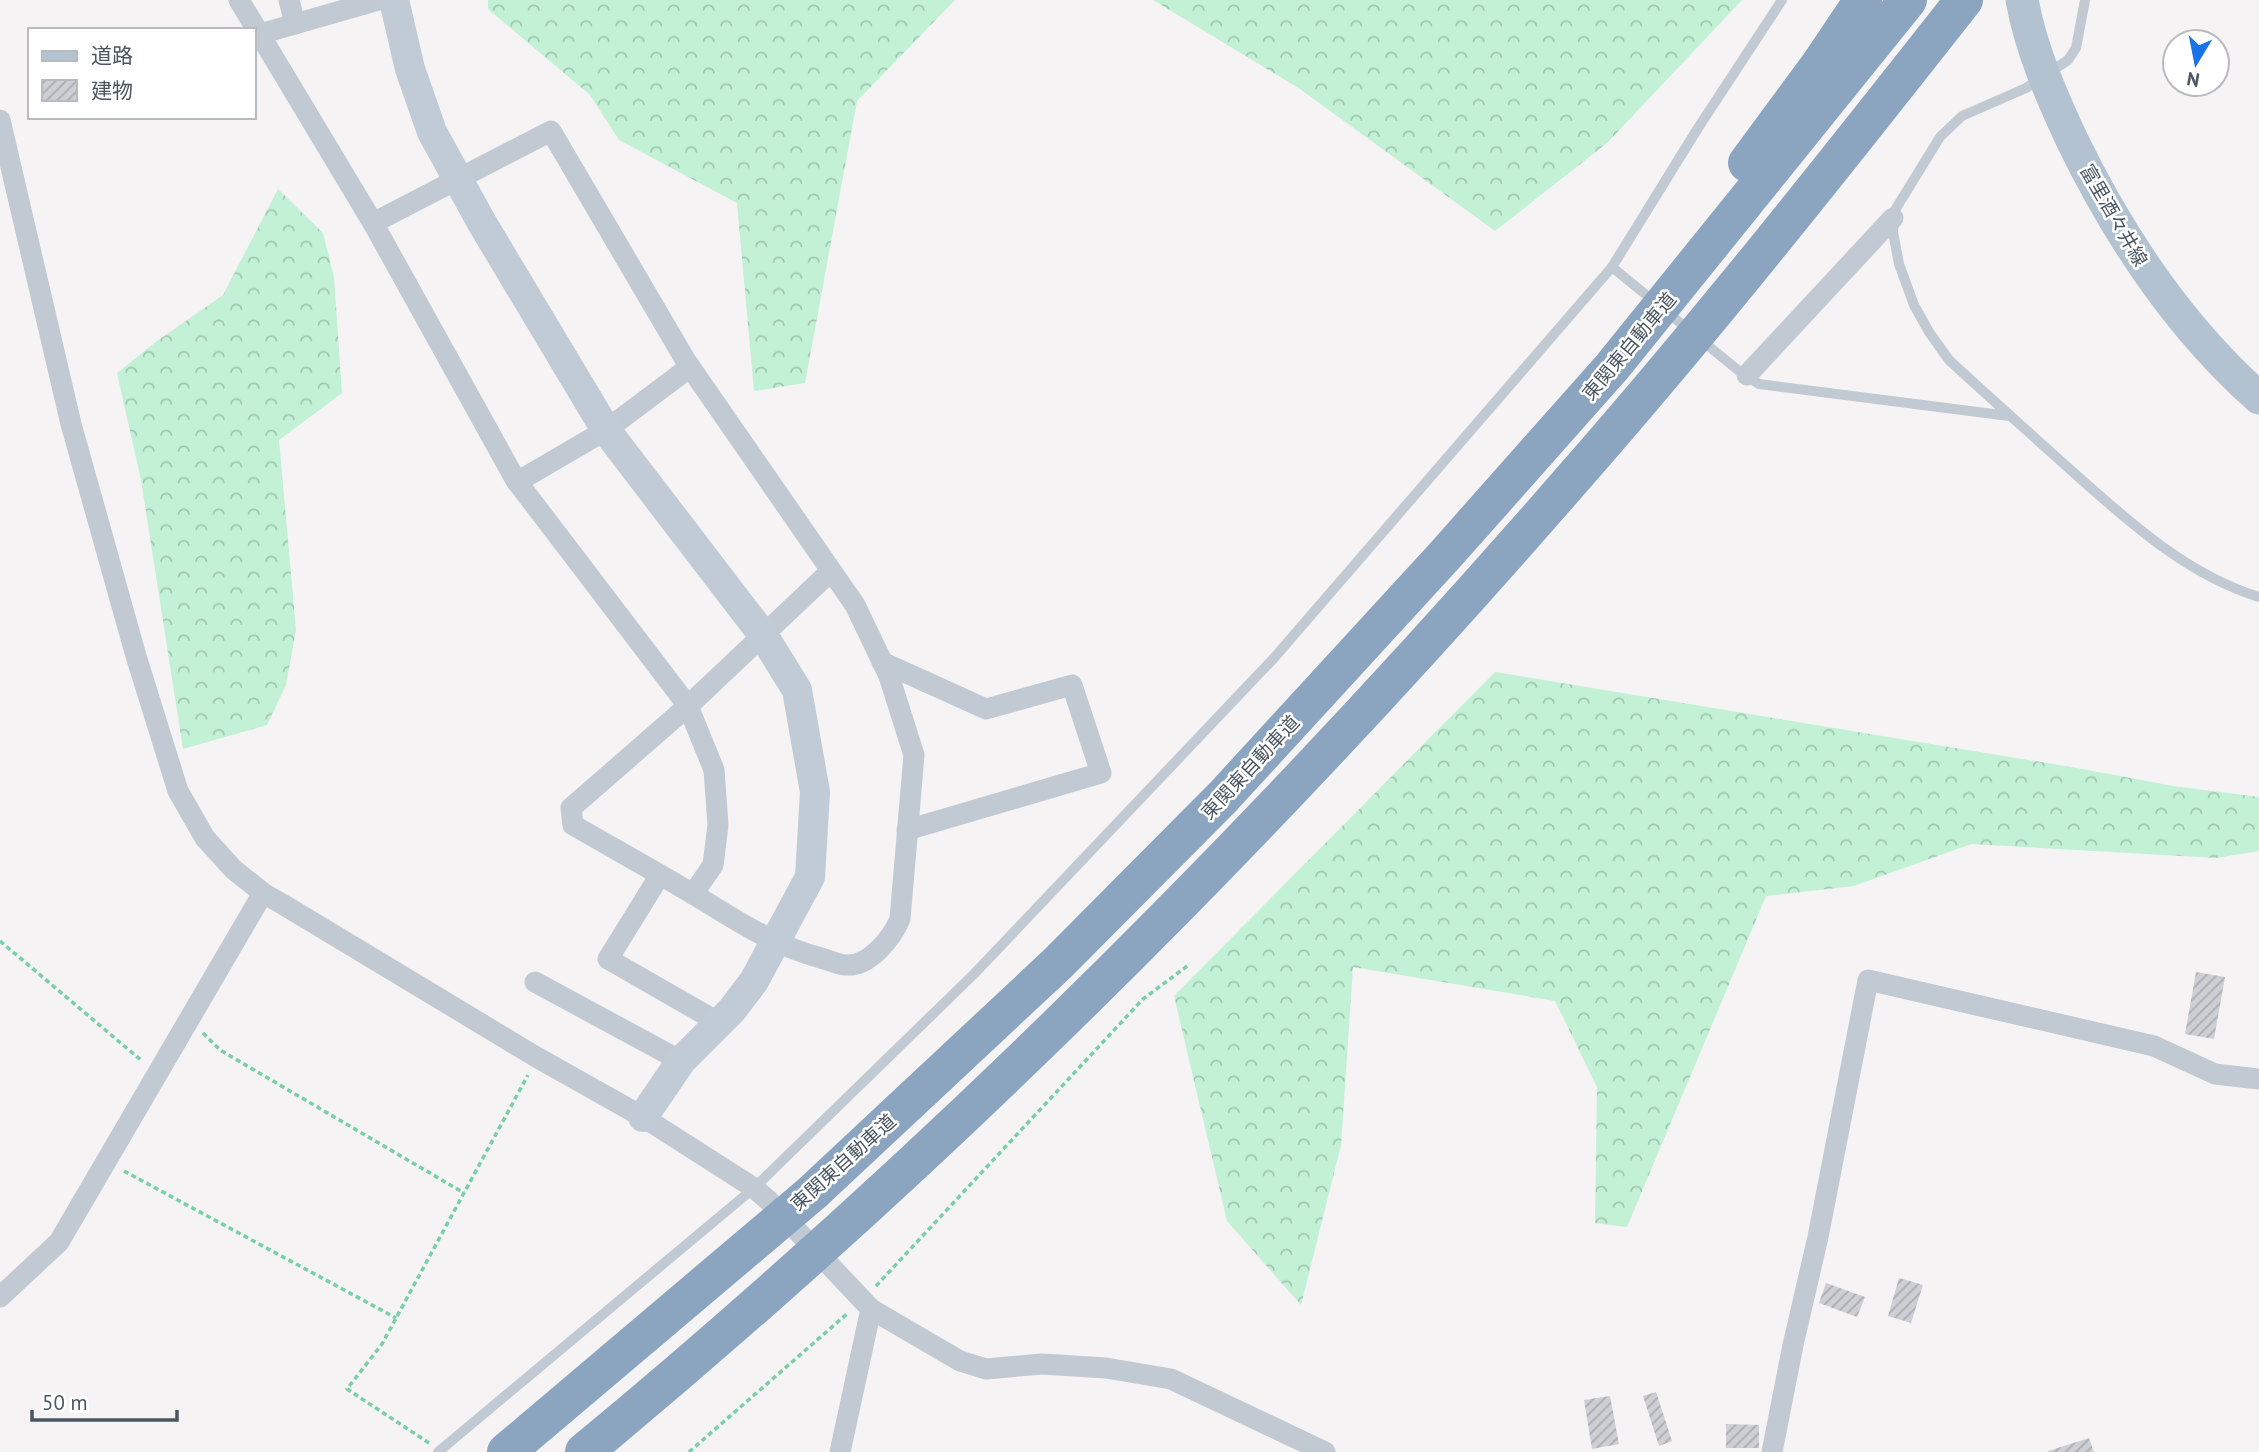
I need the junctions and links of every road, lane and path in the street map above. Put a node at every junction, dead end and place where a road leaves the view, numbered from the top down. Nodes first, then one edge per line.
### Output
1 (239, 0) edge
2 (289, 0) edge
3 (379, 0) edge
4 (394, 0) edge
5 (1782, 0) edge
6 (1863, 0) edge
7 (1908, 0) edge
8 (1964, 0) edge
9 (2085, 0) edge
10 (2013, 4) edge
11 (295, 24) junction
12 (260, 34) junction
13 (2044, 78) junction
14 (0, 120) edge
15 (457, 180) junction
16 (1893, 218) junction
17 (373, 223) junction
18 (1778, 235) junction
19 (1612, 267) junction
20 (690, 367) junction
21 (1743, 373) junction
22 (2259, 398) edge
23 (2009, 415) junction
24 (606, 430) junction
25 (1529, 461) junction
26 (517, 482) junction
27 (831, 571) junction
28 (2259, 597) edge
29 (763, 635) junction
30 (882, 662) junction
31 (688, 706) junction
32 (907, 830) junction
33 (660, 875) junction
34 (263, 892) junction
35 (693, 894) junction
36 (0, 941) edge
37 (776, 943) junction
38 (1190, 964) dead end
39 (535, 982) dead end
40 (190, 1018) junction
41 (718, 1022) junction
42 (538, 1058) junction
43 (681, 1061) junction
44 (157, 1074) junction
45 (2259, 1079) edge
46 (643, 1117) junction
47 (106, 1161) junction
48 (464, 1193) junction
49 (761, 1194) junction
50 (0, 1297) edge
51 (863, 1300) junction
52 (396, 1318) junction
53 (439, 1451) edge
54 (506, 1452) edge
55 (584, 1452) edge
56 (689, 1452) edge
57 (840, 1452) edge
58 (1325, 1452) edge
59 (1772, 1452) edge

1 - 12 street
2 - 11 street
3 - 11 street
4 - 15 street
5 - 19 lane
6 - 25 highway
7 - 25 highway, 東関東自動車道
8 - 18 highway
9 - 13 lane
10 - 13 main road, 富里酒々井線
10 - 18 highway
11 - 12 street
12 - 17 street
13 - 16 lane
13 - 22 main road, 富里酒々井線
14 - 34 street
15 - 17 street
15 - 20 street
15 - 24 street
16 - 21 street
16 - 23 lane
17 - 26 street
18 - 55 highway
19 - 21 lane
19 - 49 lane
20 - 24 street
20 - 27 street
21 - 23 lane
23 - 28 lane
24 - 26 street
24 - 29 street
25 - 54 highway, 東関東自動車道
26 - 31 street
27 - 29 street
27 - 30 street
29 - 31 street
29 - 37 street
30 - 32 street
30 - 32 street
31 - 33 street
31 - 35 street
32 - 37 street
33 - 35 street
33 - 41 street
34 - 40 street
34 - 42 street
35 - 37 street
36 - 44 path
37 - 41 street
38 - 51 path
39 - 43 street
40 - 44 street
40 - 48 path
41 - 43 street
42 - 46 street
42 - 48 path
43 - 46 street
44 - 47 street
45 - 59 street
46 - 49 street
47 - 50 street
47 - 52 path
48 - 52 path
49 - 51 street
49 - 53 lane
51 - 56 path
51 - 57 street
51 - 58 street
52 - 53 path

